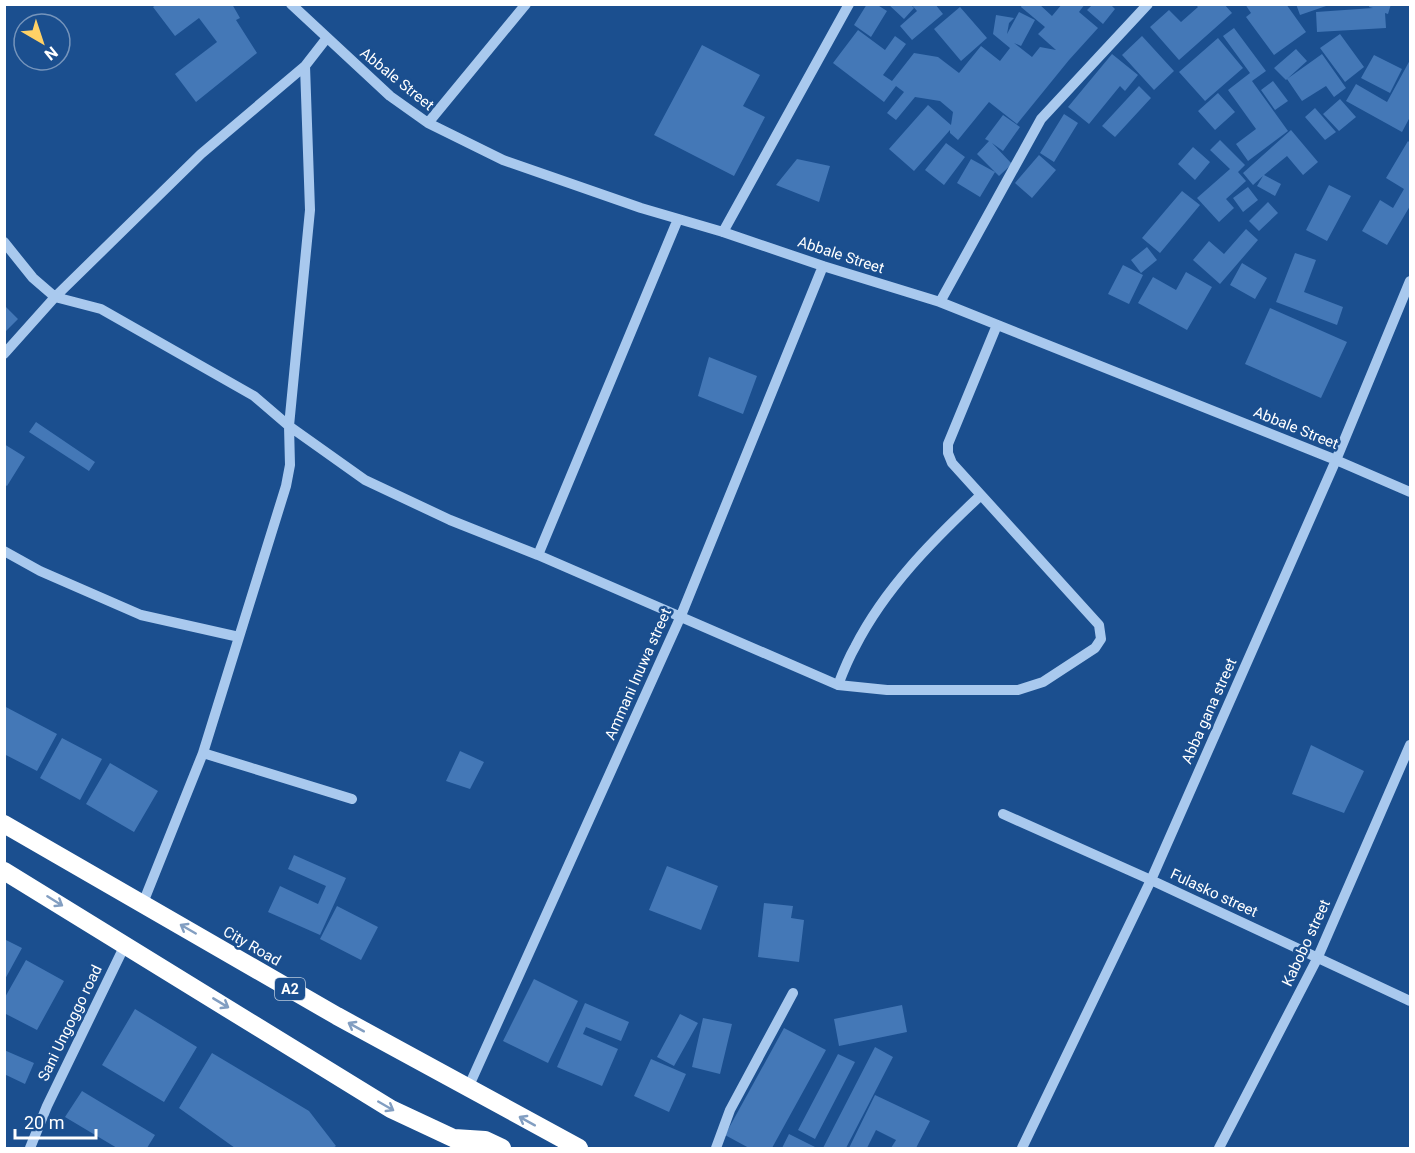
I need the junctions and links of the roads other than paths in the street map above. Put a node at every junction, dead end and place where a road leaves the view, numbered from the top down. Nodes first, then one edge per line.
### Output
1 (526, 4) edge
2 (849, 4) edge
3 (1148, 4) edge
4 (299, 7) edge
5 (326, 39) junction
6 (305, 66) junction
7 (428, 123) junction
8 (678, 219) junction
9 (723, 232) junction
10 (4, 242) edge
11 (823, 267) junction
12 (1410, 281) edge
13 (55, 297) junction
14 (940, 302) junction
15 (997, 325) junction
16 (4, 354) edge
17 (289, 426) junction
18 (1336, 460) junction
19 (1410, 492) edge
20 (981, 495) junction
21 (4, 551) edge
22 (538, 555) junction
23 (680, 618) junction
24 (239, 637) junction
25 (838, 685) junction
26 (1410, 745) edge
27 (202, 753) junction
28 (352, 799) dead end
29 (1003, 814) dead end
30 (4, 824) edge
31 (4, 871) edge
32 (1151, 880) junction
33 (143, 903) junction
34 (125, 945) junction
35 (1317, 959) junction
36 (793, 993) dead end
37 (1410, 1001) edge
38 (468, 1089) junction
39 (453, 1138) junction
40 (30, 1149) edge
41 (470, 1149) edge
42 (501, 1149) edge
43 (579, 1149) edge
44 (716, 1149) edge
45 (1022, 1149) edge
46 (1219, 1149) edge

1 - 7 street
2 - 9 street
3 - 14 street
4 - 5 street, Abbale Street
5 - 6 street
5 - 7 street, Abbale Street
6 - 13 street
6 - 17 street
7 - 8 street, Abbale Street
8 - 9 street, Abbale Street
8 - 22 street
9 - 11 street, Abbale Street
10 - 13 street
11 - 14 street, Abbale Street
11 - 23 street, Ammani Inuwa street
12 - 18 street, Abba gana street
13 - 16 street
13 - 17 street
14 - 15 street, Abbale Street
15 - 18 street, Abbale Street
15 - 20 street
17 - 22 street
17 - 24 street
18 - 19 street, Abbale Street
18 - 32 street, Abba gana street
20 - 25 street
20 - 25 street
21 - 24 street
22 - 23 street
23 - 25 street
23 - 38 street, Ammani Inuwa street
24 - 27 street
26 - 35 street, Kabobo street
27 - 28 street
27 - 33 street
29 - 32 street, Fulasko street
30 - 33 highway, City Road / A2
31 -> 34 highway
32 - 35 street, Fulasko street
32 - 45 street, Abba gana street
38 -> 33 highway, City Road / A2
34 -> 39 highway
34 - 40 street, Sani Ungoggo road
35 - 37 street, Fulasko street
35 - 46 street, Kabobo street
36 - 44 street
43 -> 38 highway, City Road / A2
39 - 41 highway
39 - 42 highway

